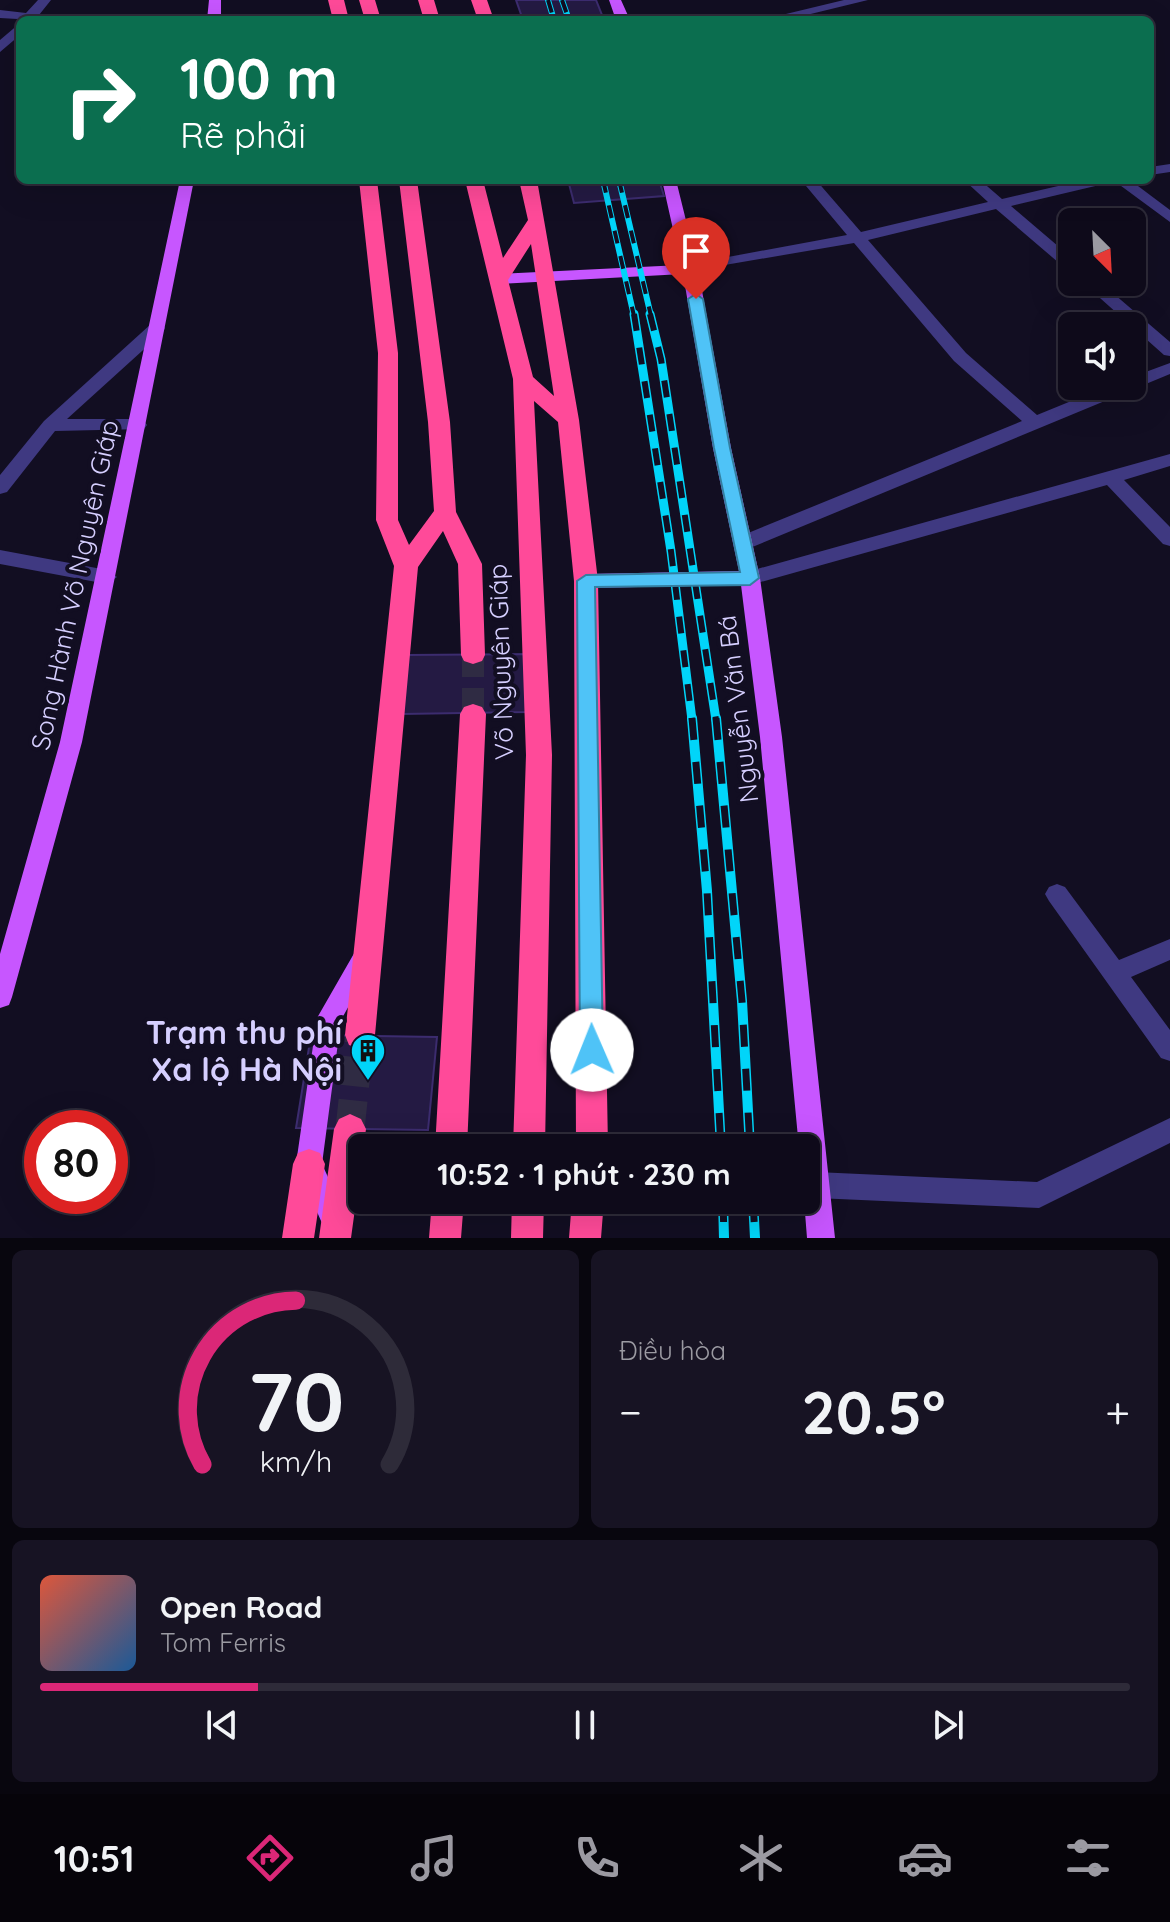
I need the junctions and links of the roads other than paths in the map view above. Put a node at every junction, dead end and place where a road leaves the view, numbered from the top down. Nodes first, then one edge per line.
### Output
1 (45, 0) edge
2 (862, 0) edge
3 (31, 16) edge
4 (787, 16) edge
5 (16, 31) edge
6 (0, 48) edge
7 (186, 184) edge
8 (368, 184) edge
9 (409, 184) edge
10 (475, 184) edge
11 (529, 184) edge
12 (670, 184) edge
13 (811, 184) edge
14 (976, 184) edge
15 (1086, 184) edge
16 (1125, 184) edge
17 (1000, 204) junction
18 (1170, 217) edge
19 (537, 220) junction
20 (855, 238) junction
21 (1058, 254) edge
22 (690, 269) junction
23 (546, 277) junction
24 (499, 279) junction
25 (1106, 296) edge
26 (157, 328) junction
27 (1170, 351) edge
28 (1170, 368) edge
29 (1146, 377) edge
30 (523, 379) junction
31 (1088, 400) edge
32 (568, 420) junction
33 (1033, 421) junction
34 (50, 425) junction
35 (138, 425) junction
36 (1170, 460) edge
37 (1111, 478) junction
38 (0, 488) edge
39 (445, 512) junction
40 (1170, 539) edge
41 (743, 543) junction
42 (0, 557) edge
43 (406, 566) junction
44 (107, 577) junction
45 (750, 578) junction
46 (586, 581) junction
47 (473, 655) tunnel mouth
48 (473, 714) tunnel mouth
49 (1057, 894) dead end
50 (370, 946) junction
51 (1170, 949) edge
52 (1114, 973) junction
53 (0, 997) edge
54 (360, 1035) tunnel mouth
55 (1170, 1050) edge
56 (350, 1129) tunnel mouth
57 (1170, 1130) edge
58 (452, 1134) edge
59 (529, 1134) edge
60 (592, 1134) edge
61 (811, 1134) edge
62 (309, 1164) junction
63 (820, 1185) edge
64 (447, 1214) edge
65 (528, 1214) edge
66 (587, 1214) edge
67 (819, 1214) edge
68 (335, 1230) edge
69 (298, 1238) edge
70 (445, 1238) edge
71 (527, 1238) edge
72 (585, 1238) edge
73 (821, 1238) edge

1 - 3 street
2 - 4 street
5 - 6 street
7 - 26 main road, Song Hành Võ Nguyên Giáp
8 - 43 highway
9 - 39 highway, Võ Nguyên Giáp
10 - 24 highway, Võ Nguyên Giáp
11 - 19 highway
12 - 22 main road, Nguyễn Văn Bá
13 - 20 street
14 - 17 street
15 - 17 street
16 - 18 street
17 - 20 street
17 - 21 street
19 - 23 highway
19 - 24 highway
20 - 22 street
20 - 33 street
22 - 23 main road
22 - 41 main road, Nguyễn Văn Bá
23 - 24 main road
23 - 32 highway
24 - 30 highway, Võ Nguyên Giáp
25 - 27 street
26 - 34 street
26 - 35 main road, Song Hành Võ Nguyên Giáp
28 - 29 street
30 - 32 highway
30 - 59 highway, Võ Nguyên Giáp
31 - 33 street
32 - 46 highway
33 - 41 street
34 - 35 street
34 - 38 street
35 - 44 main road, Song Hành Võ Nguyên Giáp
36 - 37 street
37 - 40 street
37 - 45 street
39 - 43 highway
39 - 47 highway, Võ Nguyên Giáp
41 - 45 main road, Nguyễn Văn Bá
42 - 44 street
43 - 50 highway
44 - 53 main road, Song Hành Võ Nguyên Giáp
45 - 46 main road
45 - 61 main road, Nguyễn Văn Bá
46 - 60 highway
48 - 58 highway, Võ Nguyên Giáp
49 - 52 street
50 - 54 highway
50 - 62 main road
51 - 52 street
52 - 55 street
56 - 68 highway
57 - 63 street
62 - 68 main road
62 - 69 highway
64 - 70 highway
65 - 71 highway
66 - 72 highway
67 - 73 main road, Nguyễn Văn Bá

